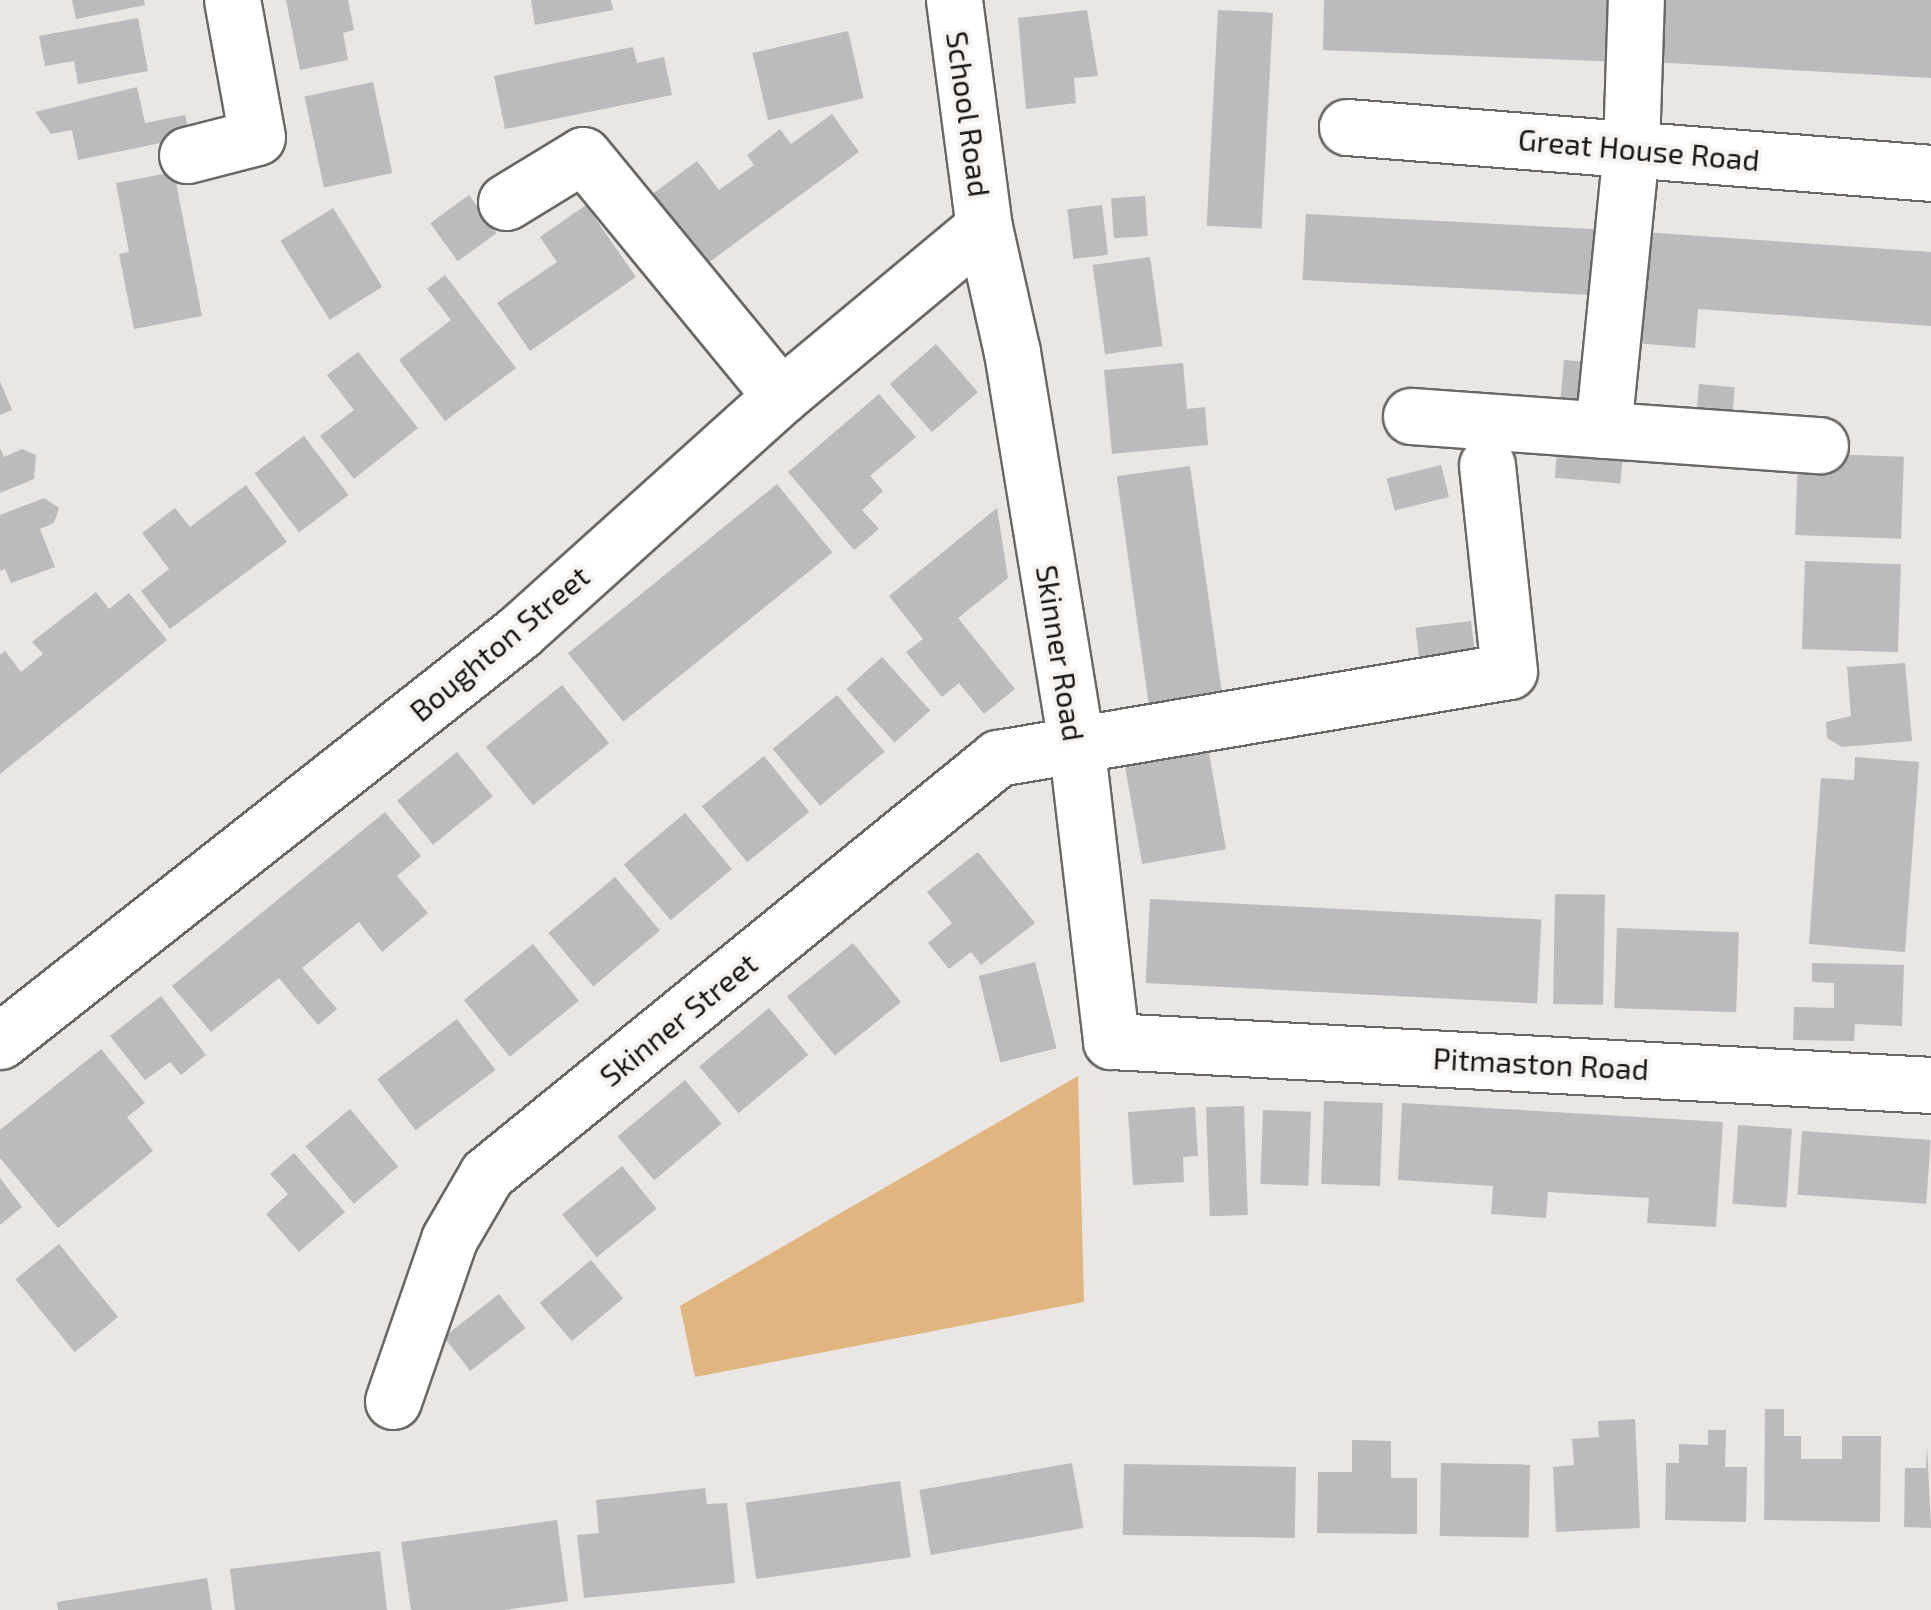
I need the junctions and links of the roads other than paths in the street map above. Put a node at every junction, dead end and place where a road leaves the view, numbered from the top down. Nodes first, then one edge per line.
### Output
1 (232, 0) edge
2 (954, 0) edge
3 (1636, 0) edge
4 (1347, 127) dead end
5 (1630, 146) junction
6 (187, 155) dead end
7 (1931, 174) edge
8 (506, 202) dead end
9 (984, 228) junction
10 (781, 396) junction
11 (1411, 416) dead end
12 (1602, 430) junction
13 (1820, 446) dead end
14 (1487, 465) dead end
15 (1076, 742) junction
16 (0, 1041) edge
17 (1152, 1041) joint
18 (1931, 1084) edge
19 (393, 1401) dead end

1 - 6 street
2 - 9 street, School Road
3 - 5 street
4 - 5 street, Great House Road
5 - 7 street, Great House Road
5 - 12 street
8 - 10 street
9 - 10 street, Boughton Street
9 - 15 street, Skinner Road
10 - 16 street, Boughton Street
11 - 12 street
12 - 13 street
14 - 15 street, Skinner Street
15 - 17 street, Skinner Road
15 - 19 street, Skinner Street
17 - 18 street, Pitmaston Road

